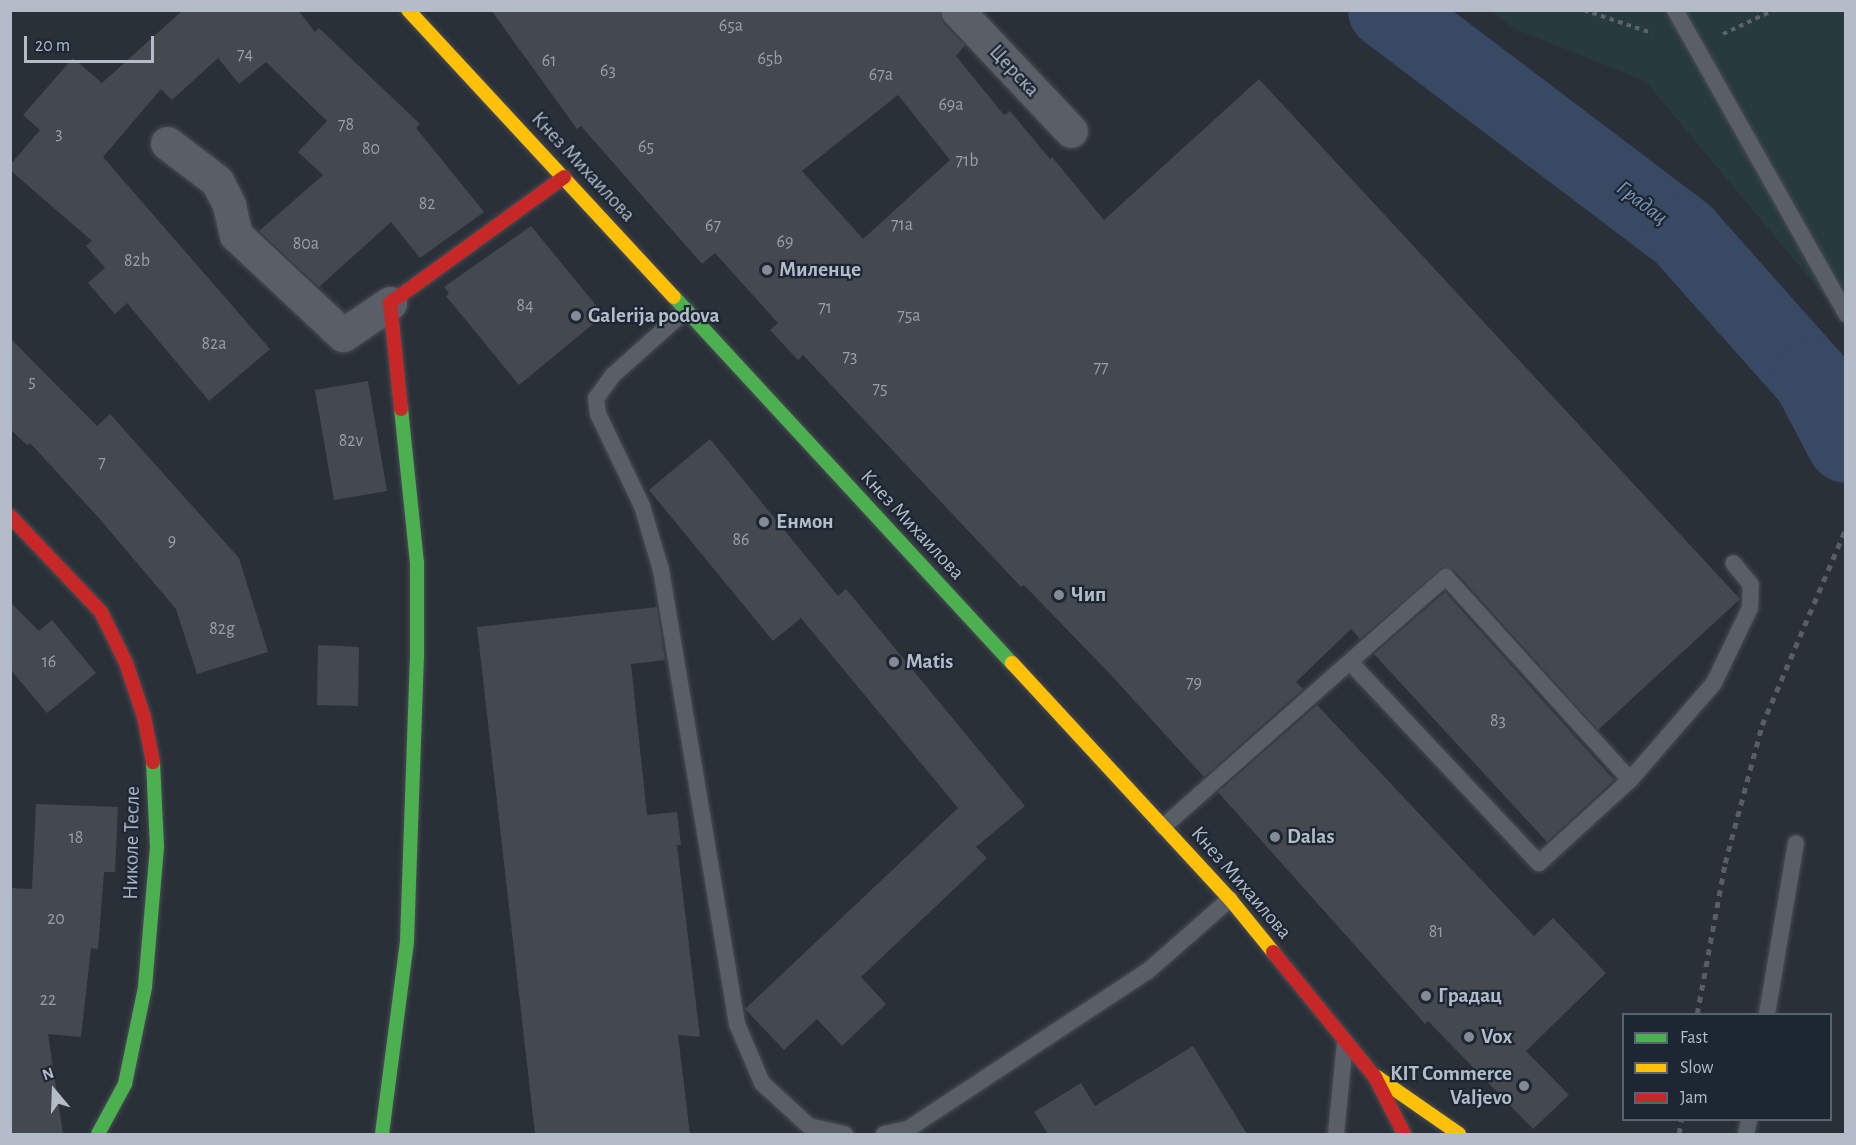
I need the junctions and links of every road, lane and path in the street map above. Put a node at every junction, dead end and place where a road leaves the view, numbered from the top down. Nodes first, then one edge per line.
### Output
1 (408, 10) edge
2 (957, 10) edge
3 (1584, 10) edge
4 (1675, 10) edge
5 (1774, 10) edge
6 (1693, 48) junction
7 (1071, 131) dead end
8 (167, 143) dead end
9 (564, 177) junction
10 (390, 303) junction
11 (686, 310) junction
12 (1845, 314) edge
13 (10, 516) edge
14 (1733, 563) dead end
15 (1350, 662) junction
16 (1630, 780) junction
17 (1163, 827) junction
18 (1796, 843) dead end
19 (1230, 899) junction
20 (1767, 1013) edge
21 (1346, 1039) junction
22 (1376, 1077) junction
23 (98, 1134) edge
24 (382, 1134) edge
25 (844, 1134) edge
26 (884, 1134) edge
27 (1335, 1134) edge
28 (1404, 1134) edge
29 (1459, 1134) edge

1 - 9 street, Кнез Михаилова
2 - 7 street, Церска
3 - 6 path
4 - 6 lane
5 - 6 path
6 - 12 lane
8 - 10 street
9 - 10 street
9 - 11 street, Кнез Михаилова
10 - 24 street
11 - 17 street, Кнез Михаилова
11 - 25 lane
13 - 23 street, Николе Тесле
14 - 16 lane
15 - 16 lane
15 - 16 lane
15 - 17 lane
17 - 19 street, Кнез Михаилова
18 - 20 lane
19 - 21 street, Кнез Михаилова
19 - 26 lane
21 - 22 street, Кнез Михаилова
21 - 27 lane
22 - 28 street, Кнез Михаилова
22 - 29 street, Кнез Михаилова

